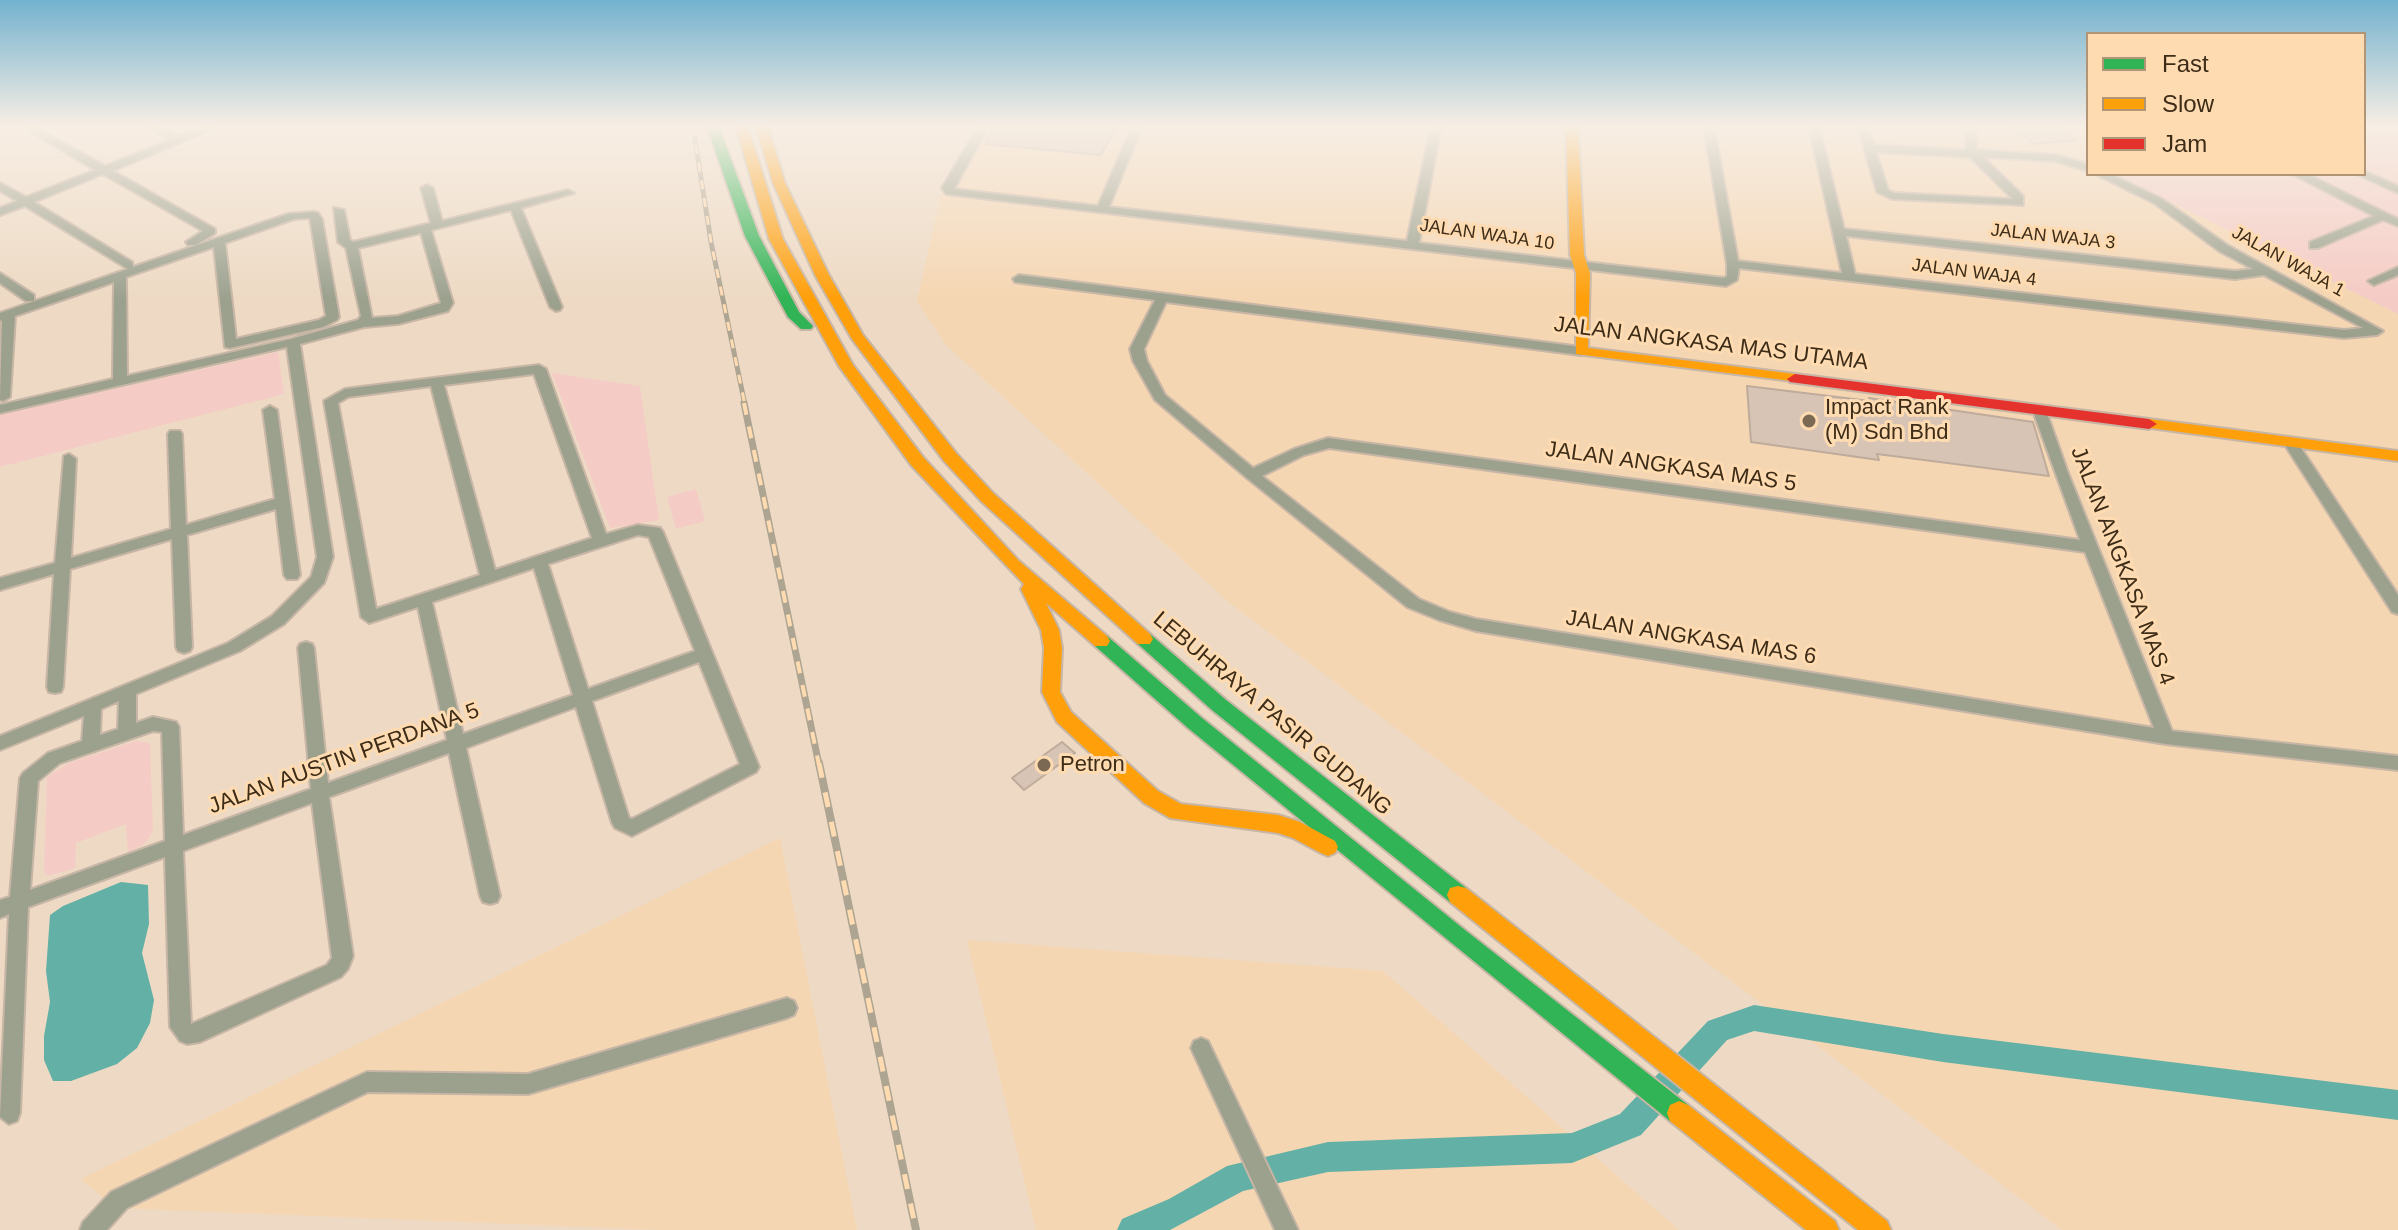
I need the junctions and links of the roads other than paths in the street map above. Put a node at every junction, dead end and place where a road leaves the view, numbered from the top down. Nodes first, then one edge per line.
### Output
1 (67, 184) edge
2 (128, 184) edge
3 (734, 184) edge
4 (759, 184) edge
5 (780, 184) edge
6 (792, 184) edge
7 (950, 184) edge
8 (1112, 184) edge
9 (1417, 184) edge
10 (1422, 184) edge
11 (1574, 184) edge
12 (1719, 184) edge
13 (1827, 184) edge
14 (1881, 184) edge
15 (2005, 184) edge
16 (2123, 184) edge
17 (2319, 184) edge
18 (0, 186) edge
19 (427, 188) dead end
20 (568, 193) dead end
21 (24, 202) junction
22 (515, 206) junction
23 (1102, 209) junction
24 (338, 210) dead end
25 (0, 212) edge
26 (2383, 216) junction
27 (2398, 223) edge
28 (431, 226) junction
29 (802, 232) junction
30 (1837, 232) junction
31 (219, 242) junction
32 (1408, 243) junction
33 (2314, 245) dead end
34 (352, 246) junction
35 (1733, 264) junction
36 (1581, 265) junction
37 (124, 271) junction
38 (2265, 271) junction
39 (2398, 271) edge
40 (1849, 276) junction
41 (0, 277) edge
42 (1019, 279) dead end
43 (2374, 281) dead end
44 (30, 298) junction
45 (1162, 298) junction
46 (556, 307) dead end
47 (3, 313) edge
48 (363, 323) junction
49 (2377, 331) joint
50 (293, 342) junction
51 (1581, 351) junction
52 (846, 366) junction
53 (120, 382) junction
54 (437, 383) junction
55 (1, 403) edge
56 (270, 410) dead end
57 (2040, 411) junction
58 (175, 434) dead end
59 (2290, 442) junction
60 (2398, 456) edge
61 (69, 459) dead end
62 (1252, 475) junction
63 (282, 502) junction
64 (179, 532) junction
65 (601, 541) junction
66 (2090, 547) junction
67 (540, 562) junction
68 (1013, 565) junction
69 (62, 566) junction
70 (292, 575) dead end
71 (489, 578) junction
72 (0, 584) edge
73 (424, 600) junction
74 (2398, 608) edge
75 (184, 647) dead end
76 (306, 648) dead end
77 (704, 654) junction
78 (55, 687) dead end
79 (123, 693) junction
80 (584, 697) junction
81 (88, 708) junction
82 (122, 735) junction
83 (2166, 737) junction
84 (0, 743) edge
85 (455, 744) junction
86 (86, 747) junction
87 (2398, 763) edge
88 (320, 794) junction
89 (175, 846) junction
90 (490, 896) dead end
91 (10, 905) edge
92 (1457, 937) junction
93 (787, 1008) dead end
94 (1201, 1048) dead end
95 (9, 1113) dead end
96 (95, 1225) edge
97 (1287, 1230) edge
98 (1826, 1230) edge
99 (1878, 1230) edge

1 - 21 street
2 - 37 street
3 - 52 main road
4 - 52 main road
5 - 29 main road, LEBUHRAYA PASIR GUDANG
6 - 29 main road
7 - 23 street, JALAN WAJA 10
8 - 23 street
9 - 32 street
10 - 32 street
11 - 36 main road
12 - 35 street
13 - 30 street
14 - 15 street
16 - 38 street, JALAN WAJA 1
17 - 26 street
18 - 21 street
19 - 28 street
20 - 22 street
21 - 25 street
21 - 37 street
22 - 28 street
22 - 46 street
23 - 32 street, JALAN WAJA 10
24 - 34 street
26 - 27 street
26 - 33 street
28 - 34 street
28 - 48 street
29 - 99 main road, LEBUHRAYA PASIR GUDANG
30 - 38 street, JALAN WAJA 3
30 - 40 street
31 - 31 street
31 - 37 street
32 - 36 street, JALAN WAJA 10
34 - 48 street
35 - 36 street
35 - 40 street, JALAN WAJA 4
36 - 51 main road
37 - 44 street
37 - 47 street
37 - 53 street
38 - 49 street, JALAN WAJA 1
39 - 43 street
40 - 49 street, JALAN WAJA 4
41 - 44 street
42 - 45 street, JALAN ANGKASA MAS UTAMA
44 - 47 street
45 - 51 street, JALAN ANGKASA MAS UTAMA
45 - 62 street, JALAN ANGKASA MAS 6
47 - 55 street
48 - 50 street
50 - 53 street
50 - 79 street
51 - 57 main road, JALAN ANGKASA MAS UTAMA
52 - 68 main road
53 - 55 street
54 - 65 street
54 - 71 street
54 - 73 street
56 - 63 street
57 - 59 main road, JALAN ANGKASA MAS UTAMA
57 - 66 street, JALAN ANGKASA MAS 4
58 - 64 street
59 - 60 main road, JALAN ANGKASA MAS UTAMA
59 - 74 street
61 - 69 street
62 - 66 street, JALAN ANGKASA MAS 5
62 - 83 street, JALAN ANGKASA MAS 6
63 - 64 street
63 - 70 street
64 - 69 street
64 - 75 street
65 - 67 street
65 - 77 street
66 - 83 street, JALAN ANGKASA MAS 4
67 - 71 street
67 - 80 street
68 - 92 main road
68 - 92 main road
69 - 72 street
69 - 78 street
71 - 73 street
73 - 85 street
76 - 88 street
77 - 80 street, JALAN AUSTIN PERDANA 5
77 - 80 street
79 - 81 street
79 - 82 street
80 - 85 street, JALAN AUSTIN PERDANA 5
81 - 84 street
81 - 86 street
82 - 86 street
82 - 89 street
83 - 87 street, JALAN ANGKASA MAS 6
85 - 88 street, JALAN AUSTIN PERDANA 5
85 - 90 street
86 - 91 street
88 - 89 street, JALAN AUSTIN PERDANA 5
88 - 89 street
89 - 91 street, JALAN AUSTIN PERDANA 5
91 - 95 street
92 - 98 main road
93 - 96 street
94 - 97 street

